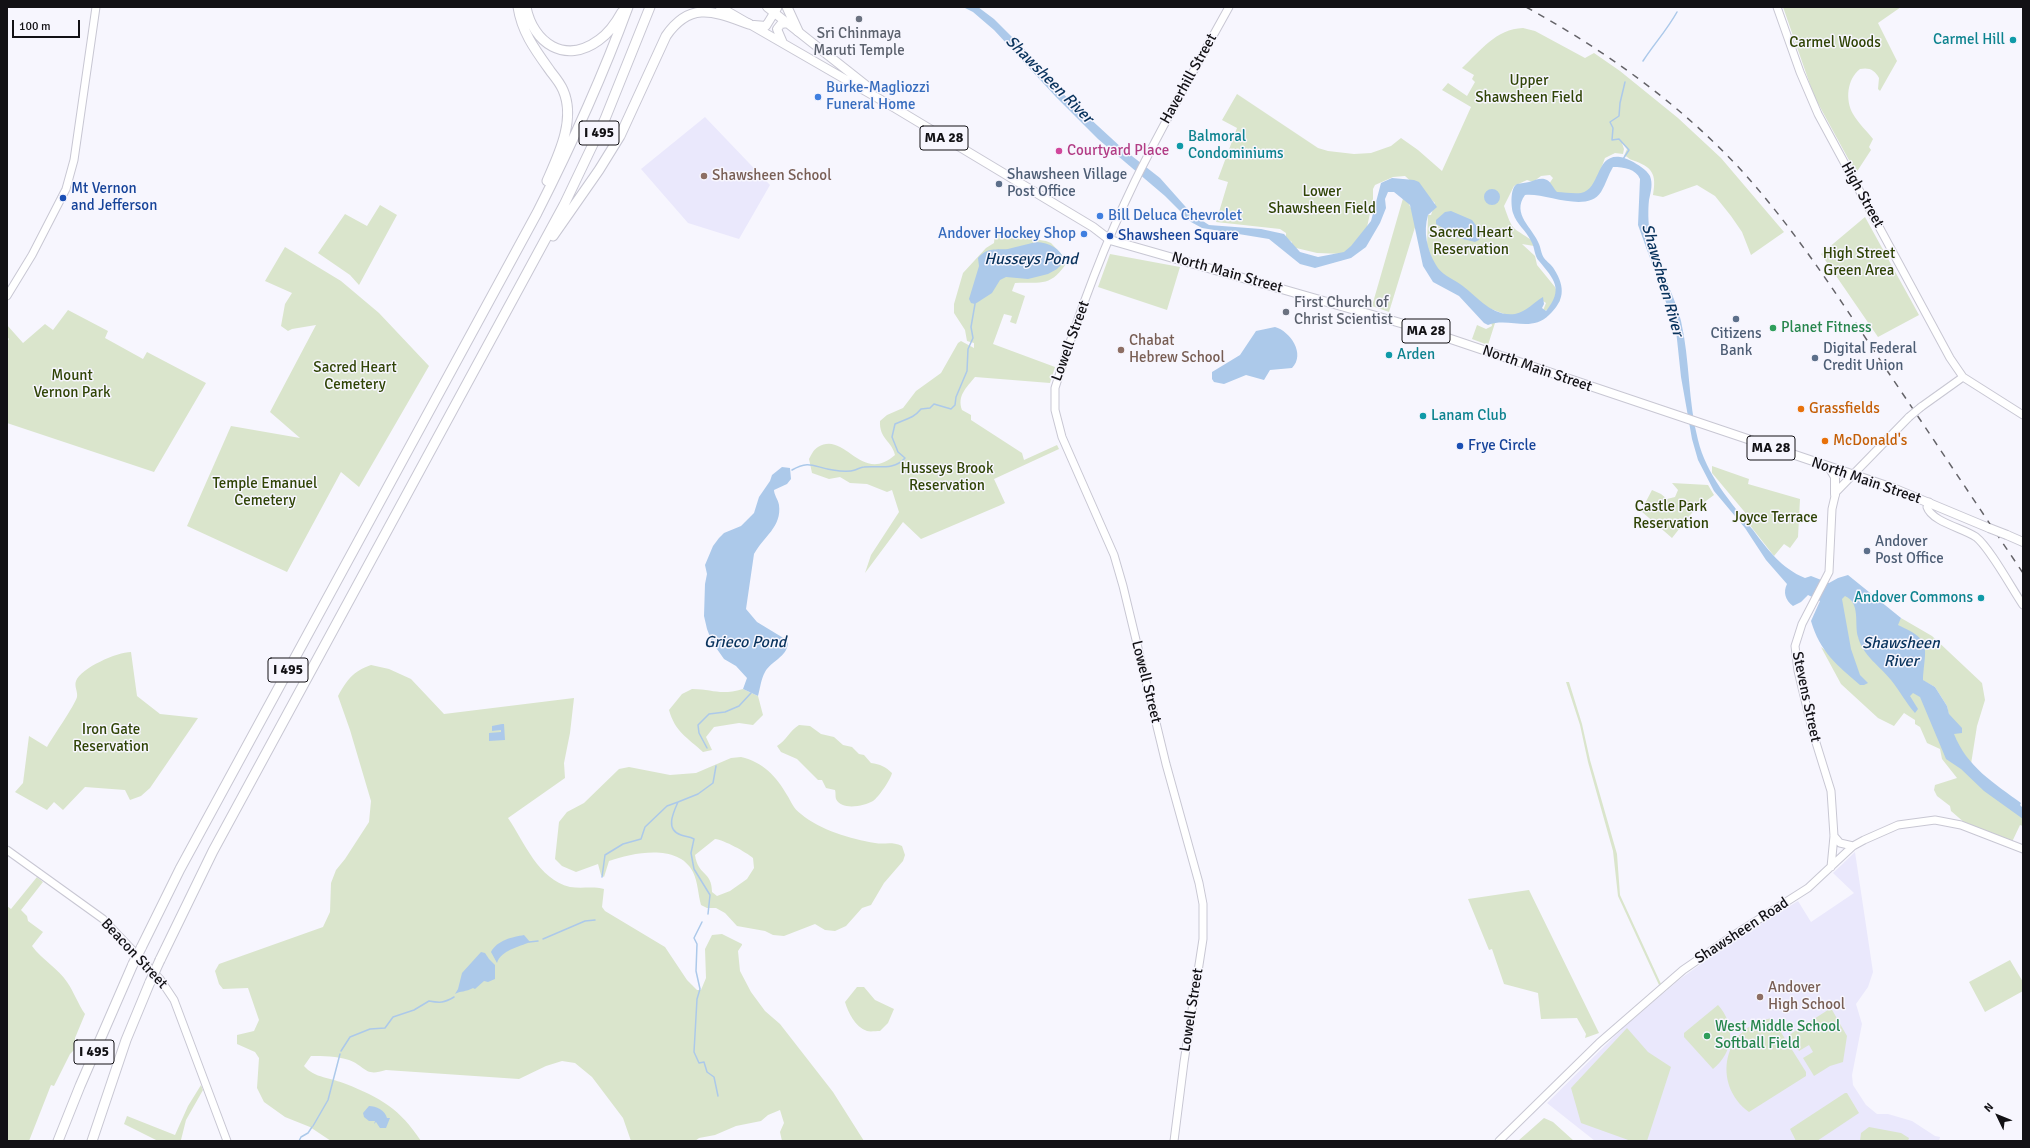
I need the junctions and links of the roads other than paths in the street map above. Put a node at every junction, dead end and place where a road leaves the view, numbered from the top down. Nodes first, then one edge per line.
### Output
1 (96, 7) edge
2 (518, 7) edge
3 (526, 7) edge
4 (626, 7) edge
5 (650, 7) edge
6 (720, 7) edge
7 (767, 7) edge
8 (787, 7) edge
9 (1229, 7) edge
10 (1777, 7) edge
11 (776, 10) edge
12 (787, 23) junction
13 (749, 24) junction
14 (798, 32) junction
15 (784, 45) junction
16 (895, 108) junction
17 (537, 213) junction
18 (1110, 240) junction
19 (538, 254) junction
20 (7, 296) edge
21 (1963, 377) junction
22 (2023, 415) edge
23 (1829, 467) junction
24 (1854, 475) junction
25 (1835, 494) junction
26 (1929, 502) junction
27 (2023, 542) edge
28 (2023, 605) edge
29 (1834, 836) junction
30 (1853, 846) junction
31 (2023, 849) edge
32 (7, 850) edge
33 (1831, 867) junction
34 (58, 1141) edge
35 (92, 1141) edge
36 (227, 1141) edge
37 (1174, 1141) edge
38 (1499, 1141) edge

1 - 20 main road
2 - 17 highway
3 - 4 highway
4 - 17 highway, I 495
5 - 19 highway, I 495
6 - 13 main road, North Main Street / MA 28
7 - 11 main road, MA 28
8 - 14 highway
9 - 18 main road, Haverhill Street
10 - 21 main road, High Street
11 - 12 main road, MA 28
11 - 13 main road
12 - 14 main road, MA 28
12 - 15 main road
13 - 15 main road, North Main Street / MA 28
13 - 19 highway
14 - 16 main road, MA 28
15 - 16 main road, North Main Street / MA 28
16 - 18 main road, North Main Street / MA 28
17 - 34 highway, I 495, bridge
18 - 23 main road, North Main Street / MA 28
18 - 37 main road, Lowell Street
19 - 35 highway, I 495, bridge
21 - 22 main road, High Street
21 - 24 main road, bridge
23 - 24 main road, North Main Street / MA 28
23 - 25 main road
24 - 25 main road
24 - 26 main road, North Main Street / MA 28
25 - 29 main road, Stevens Street
26 - 27 main road, North Main Street / MA 28, bridge
26 - 28 main road
29 - 30 main road
29 - 33 main road, Stevens Street
30 - 31 main road, Shawsheen Road
30 - 33 main road, Shawsheen Road
32 - 36 main road, Beacon Street
33 - 38 main road, Shawsheen Road

